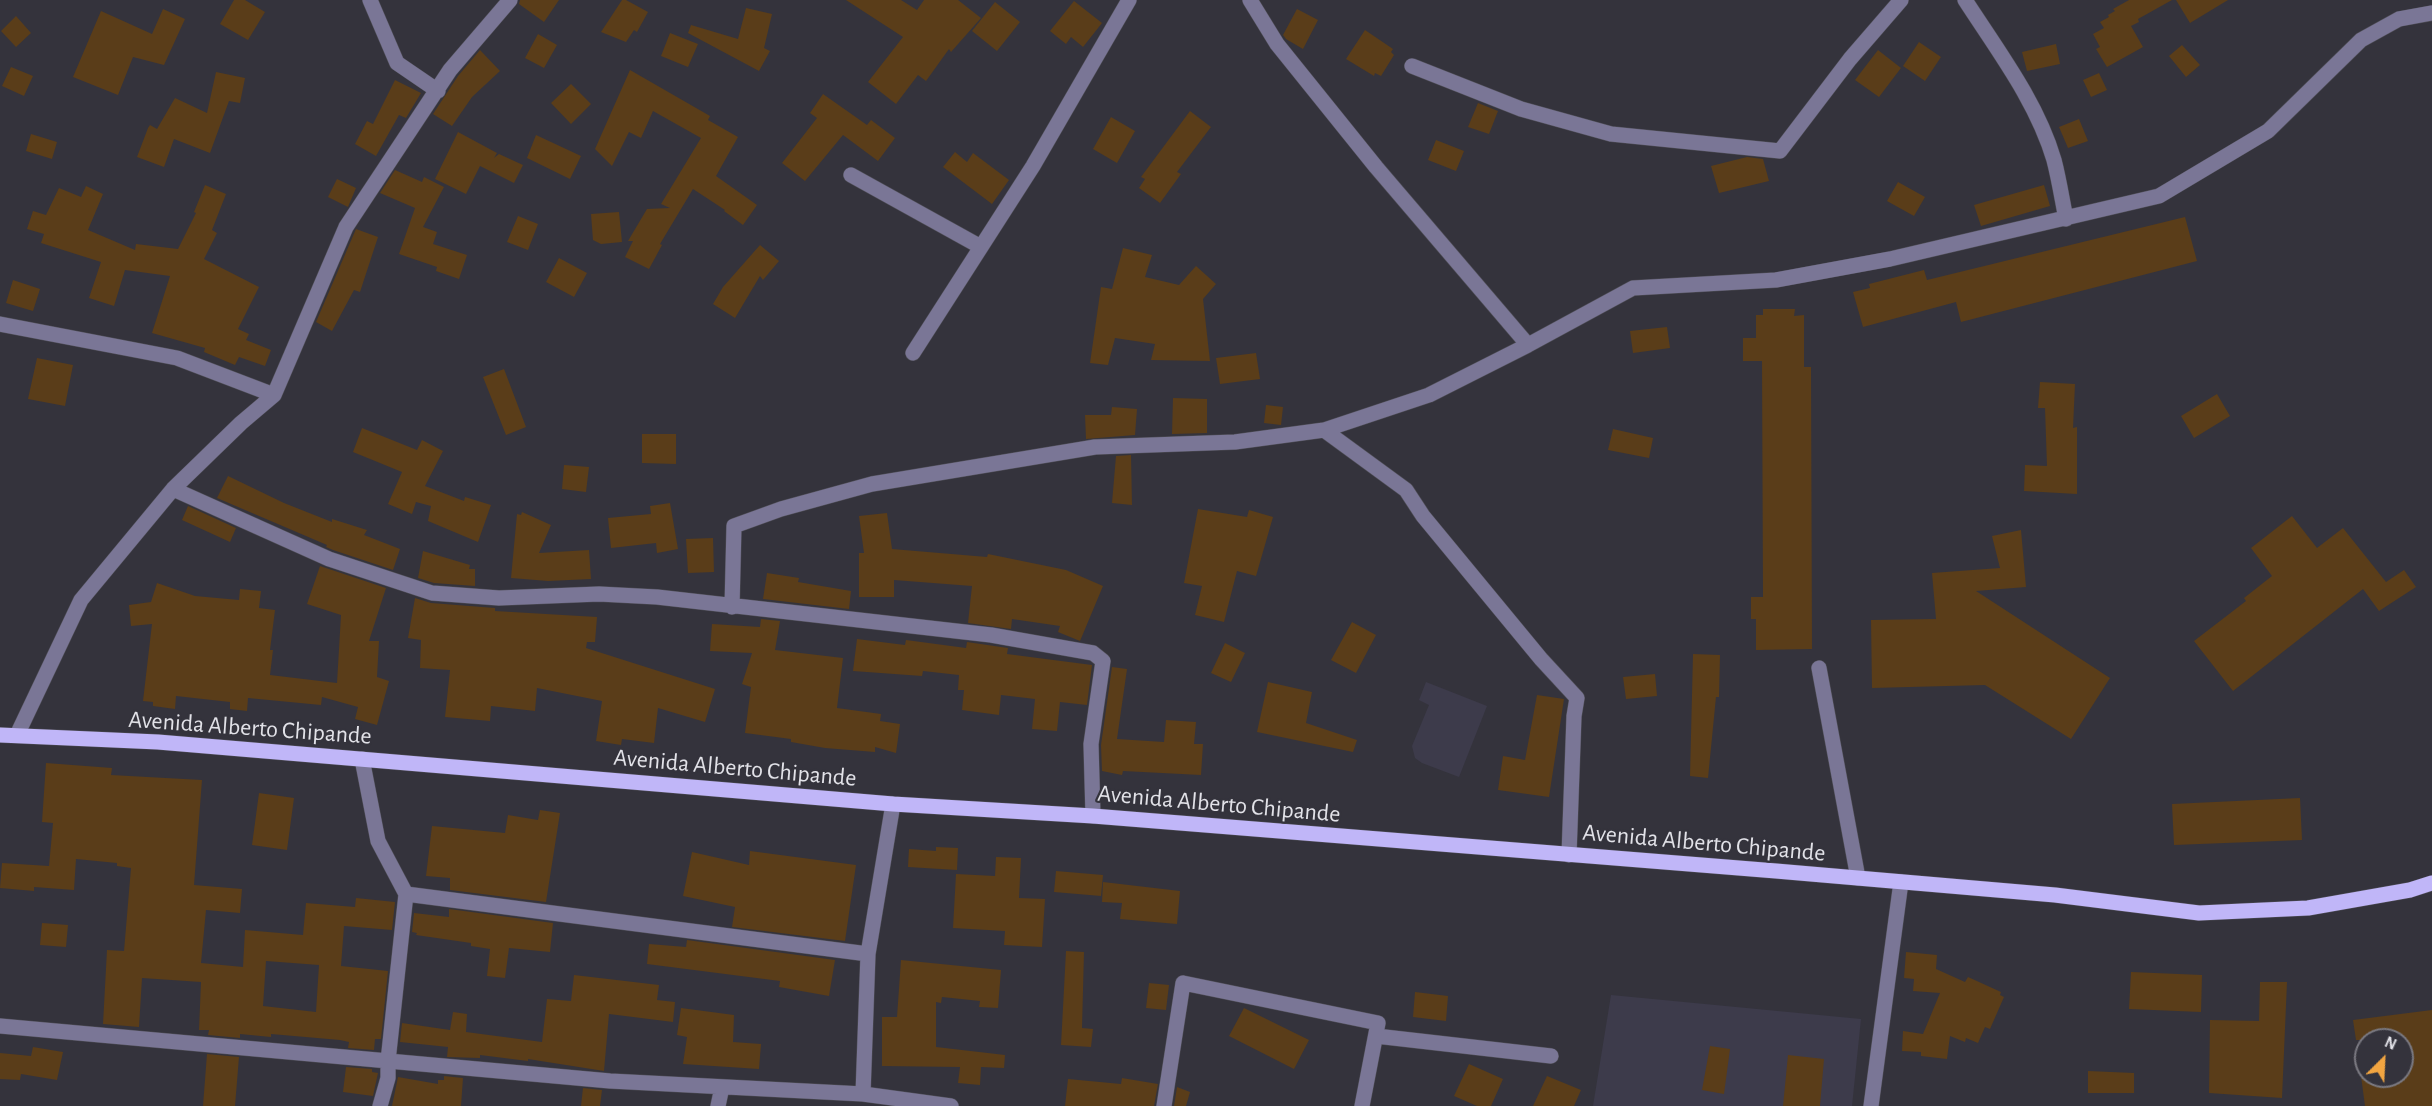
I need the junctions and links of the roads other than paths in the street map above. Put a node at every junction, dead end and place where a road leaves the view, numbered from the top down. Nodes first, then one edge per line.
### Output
1 (370, 0) edge
2 (510, 0) edge
3 (1130, 0) edge
4 (1250, 0) edge
5 (1901, 0) edge
6 (1965, 0) edge
7 (2432, 13) edge
8 (1412, 66) dead end
9 (438, 91) junction
10 (851, 175) dead end
11 (2066, 219) junction
12 (981, 246) junction
13 (0, 324) edge
14 (1528, 345) junction
15 (913, 353) dead end
16 (274, 395) junction
17 (1324, 430) junction
18 (173, 489) junction
19 (732, 607) junction
20 (1819, 668) dead end
21 (0, 735) edge
22 (17, 735) junction
23 (362, 759) junction
24 (893, 804) junction
25 (1093, 816) junction
26 (1569, 855) junction
27 (1858, 878) junction
28 (1901, 882) junction
29 (2432, 884) edge
30 (406, 894) junction
31 (868, 954) junction
32 (0, 1026) edge
33 (1376, 1036) junction
34 (1551, 1056) dead end
35 (388, 1061) junction
36 (722, 1087) junction
37 (863, 1094) junction
38 (381, 1106) edge
39 (718, 1106) edge
40 (951, 1106) edge
41 (1164, 1106) edge
42 (1362, 1106) edge
43 (1871, 1106) edge

1 - 9 street
2 - 9 street
3 - 12 street
4 - 14 street
5 - 8 street
6 - 11 street
7 - 11 street
9 - 16 street
10 - 12 street
11 - 14 street
12 - 15 street
13 - 16 street
14 - 17 street
16 - 18 street
17 - 19 street
17 - 26 street
18 - 19 street
18 - 22 street
19 - 25 street
20 - 27 street
21 - 22 main road, Avenida Alberto Chipande
22 - 23 main road, Avenida Alberto Chipande
23 - 24 main road, Avenida Alberto Chipande
23 - 30 street
24 - 25 main road, Avenida Alberto Chipande
24 - 31 street
25 - 26 main road, Avenida Alberto Chipande
26 - 27 main road, Avenida Alberto Chipande
27 - 28 main road, Avenida Alberto Chipande
28 - 29 main road, Avenida Alberto Chipande
28 - 43 street
30 - 31 street
30 - 35 street
31 - 37 street
32 - 35 street
33 - 34 street
33 - 41 street
33 - 42 street
35 - 36 street
35 - 38 street
36 - 37 street
36 - 39 street
37 - 40 street

